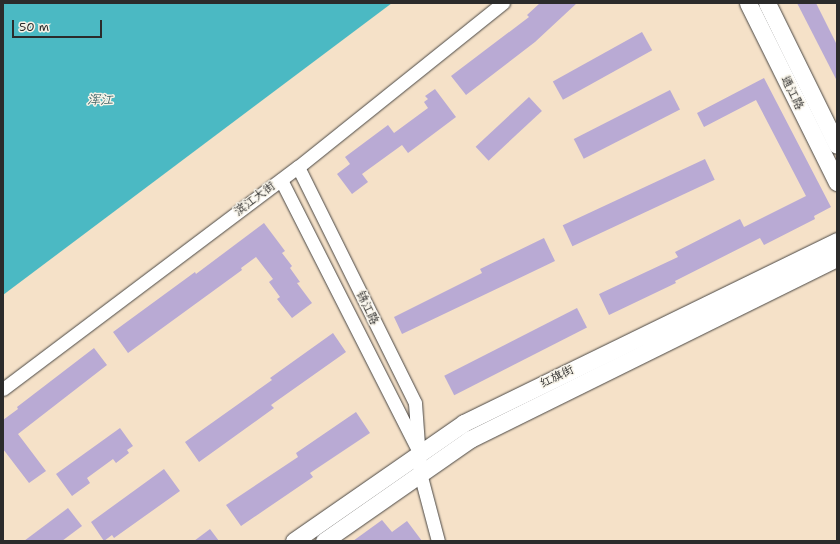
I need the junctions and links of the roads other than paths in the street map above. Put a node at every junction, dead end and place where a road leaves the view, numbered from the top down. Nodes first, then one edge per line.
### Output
1 (503, 3) edge
2 (748, 3) edge
3 (767, 3) edge
4 (837, 145) edge
5 (298, 167) junction
6 (281, 180) junction
7 (837, 182) edge
8 (837, 241) edge
9 (837, 258) edge
10 (3, 389) edge
11 (419, 453) junction
12 (420, 473) junction
13 (294, 541) edge
14 (324, 541) edge
15 (438, 541) edge

1 - 5 street, 滨江大街
2 - 7 main road, 通江路
3 - 4 main road, 通江路
5 - 6 street, 滨江大街
5 - 11 street, 锦江路
6 - 10 street, 滨江大街
6 - 11 street, 锦江路
8 - 11 main road, 红旗街
9 - 12 main road
11 - 12 street, 锦江路
11 - 13 main road, 红旗街
12 - 14 main road
12 - 15 street, 锦江路

